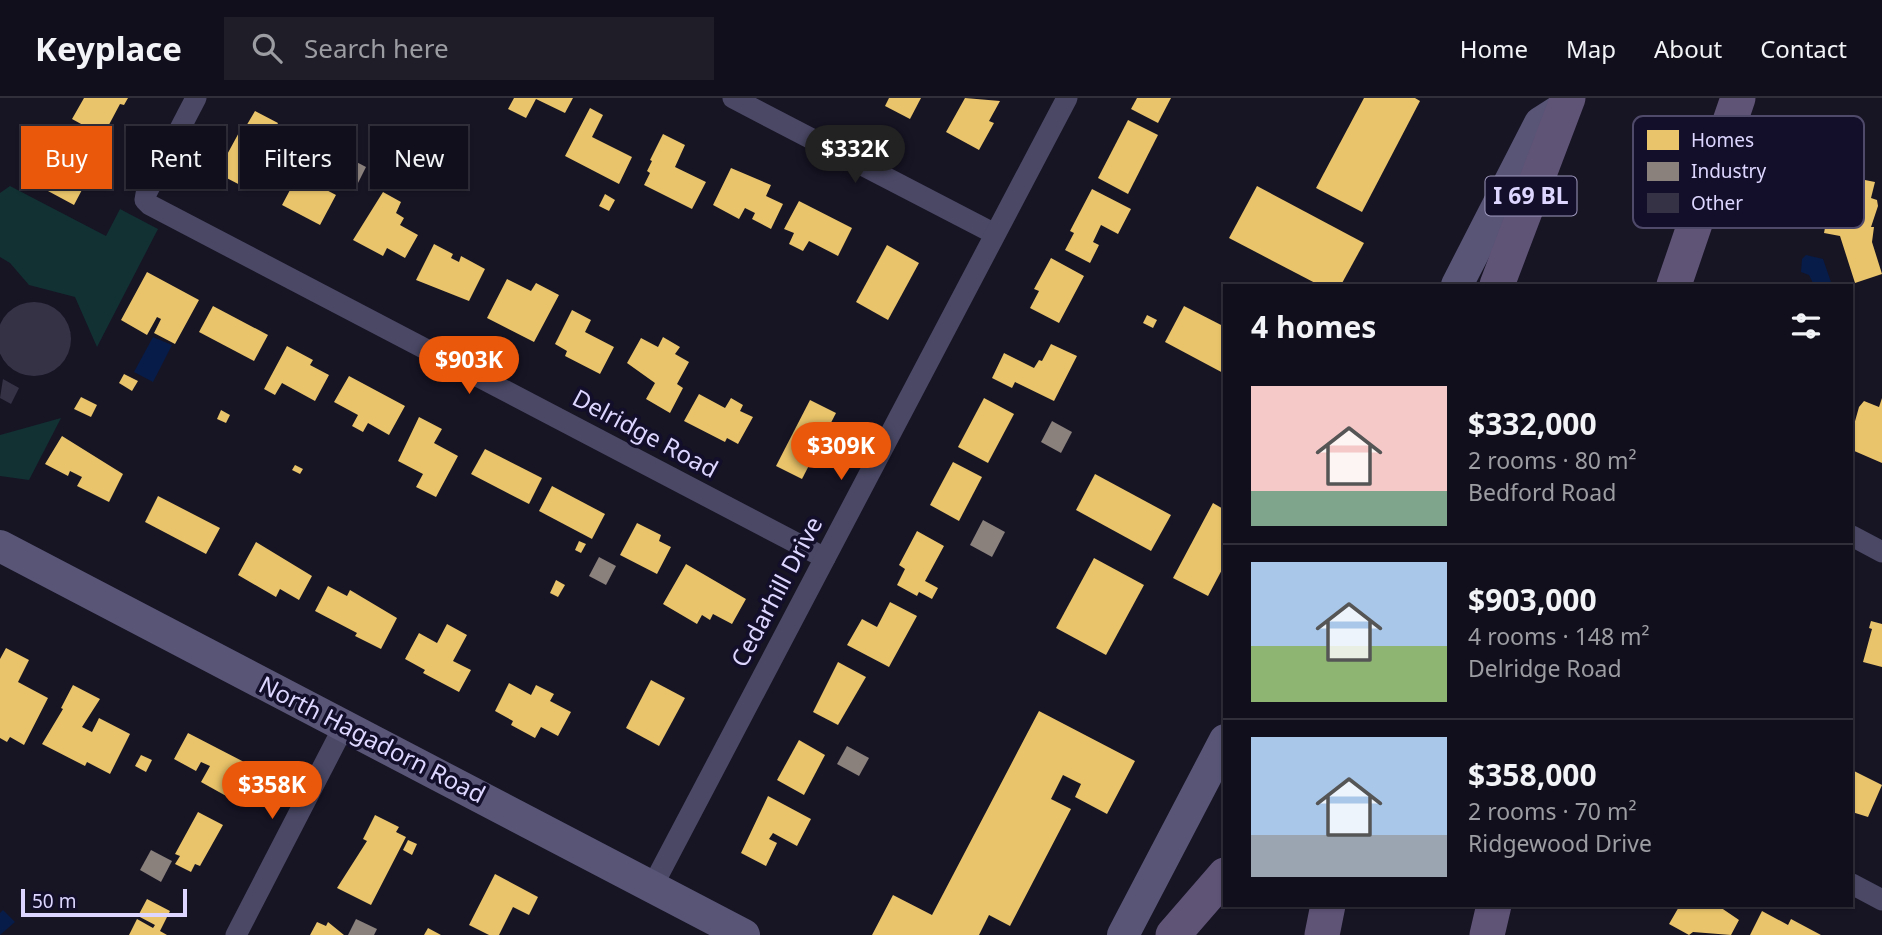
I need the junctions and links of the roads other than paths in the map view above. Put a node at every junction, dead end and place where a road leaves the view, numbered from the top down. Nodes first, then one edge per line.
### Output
1 (196, 98) edge
2 (733, 98) edge
3 (1067, 98) edge
4 (1738, 98) edge
5 (1566, 102) edge
6 (1732, 116) edge
7 (1694, 228) edge
8 (995, 234) junction
9 (1458, 284) edge
10 (1497, 284) edge
11 (1674, 284) edge
12 (1853, 537) edge
13 (0, 546) edge
14 (1882, 552) edge
15 (825, 558) junction
16 (344, 726) junction
17 (1223, 744) edge
18 (1223, 877) edge
19 (1853, 885) edge
20 (652, 887) junction
21 (1882, 900) edge
22 (1328, 907) edge
23 (1494, 907) edge
24 (236, 935) edge
25 (744, 935) edge
26 (1123, 935) edge
27 (1173, 935) edge
28 (1322, 935) edge
29 (1487, 935) edge

1 - 15 street, Delridge Road
2 - 8 street
3 - 8 street, Cedarhill Drive
4 - 6 main road
5 - 9 street
5 - 10 main road, I 69 BL
7 - 11 main road
8 - 15 street, Cedarhill Drive
12 - 14 street
13 - 16 street, North Hagadorn Road
15 - 20 street, Cedarhill Drive
16 - 20 street, North Hagadorn Road
16 - 24 street
17 - 26 street
18 - 27 main road
19 - 21 street
20 - 25 street, North Hagadorn Road
22 - 28 main road
23 - 29 main road

